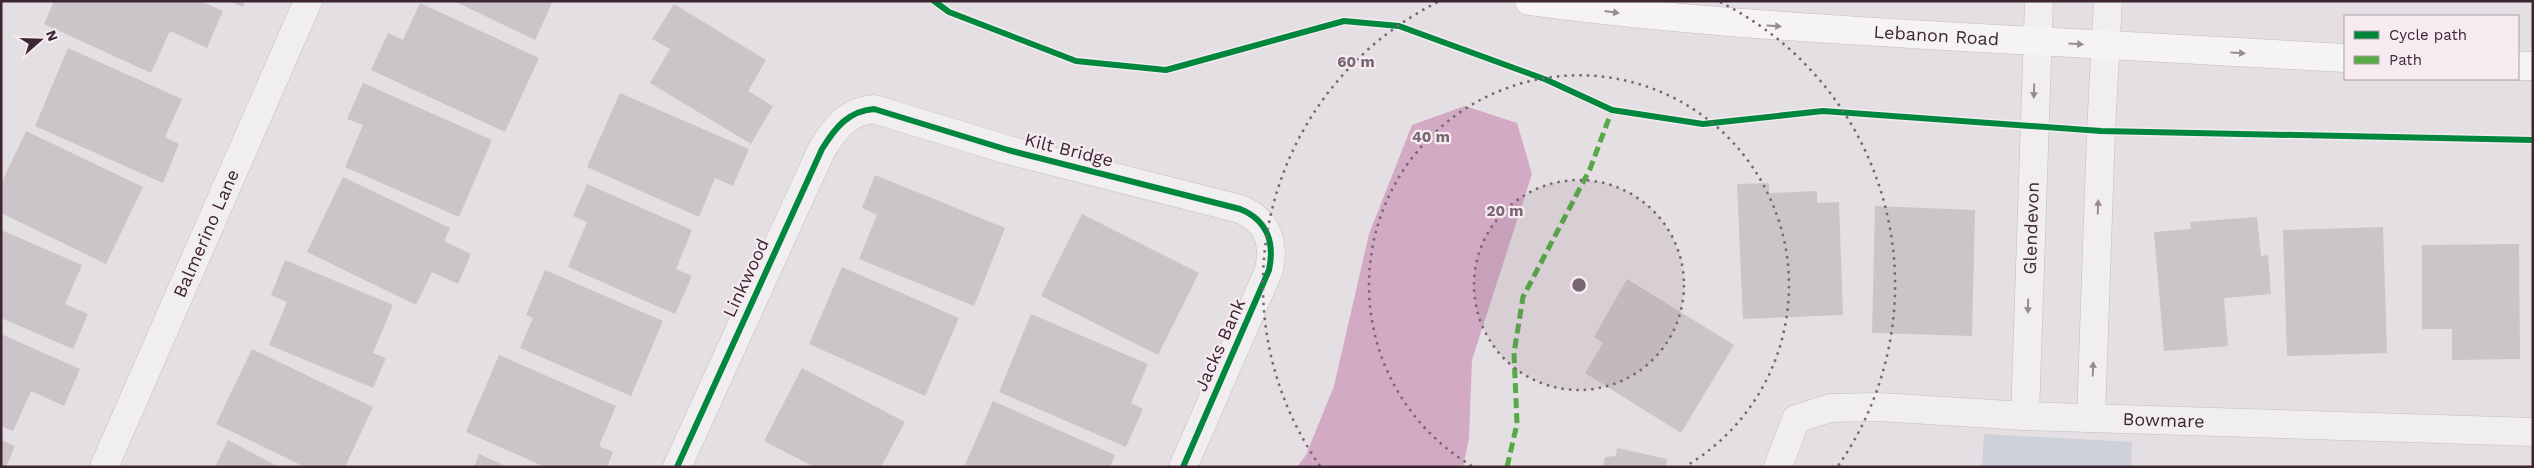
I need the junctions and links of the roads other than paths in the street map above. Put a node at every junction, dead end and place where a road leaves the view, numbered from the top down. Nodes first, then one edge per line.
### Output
1 (308, 1) edge
2 (1529, 1) edge
3 (2039, 1) edge
4 (2108, 1) edge
5 (2036, 42) junction
6 (2106, 46) junction
7 (2344, 58) edge
8 (2519, 66) edge
9 (2533, 66) edge
10 (857, 113) joint
11 (1268, 233) joint
12 (2025, 416) junction
13 (2091, 418) junction
14 (2533, 432) edge
15 (104, 467) edge
16 (677, 467) edge
17 (1183, 467) edge
18 (1778, 467) edge

1 - 15 street, Balmerino Lane
2 -> 5 main road, Lebanon Road
3 - 5 street, Glendevon
4 - 6 street
5 -> 6 main road, Lebanon Road
5 -> 12 street, Glendevon
6 -> 7 main road, Lebanon Road
13 -> 6 street
8 - 9 main road
10 - 11 street, Kilt Bridge
10 - 16 street, Linkwood
11 - 17 street, Jacks Bank
12 - 13 street, Bowmare
12 - 18 street, Bowmare
13 - 14 street, Bowmare

